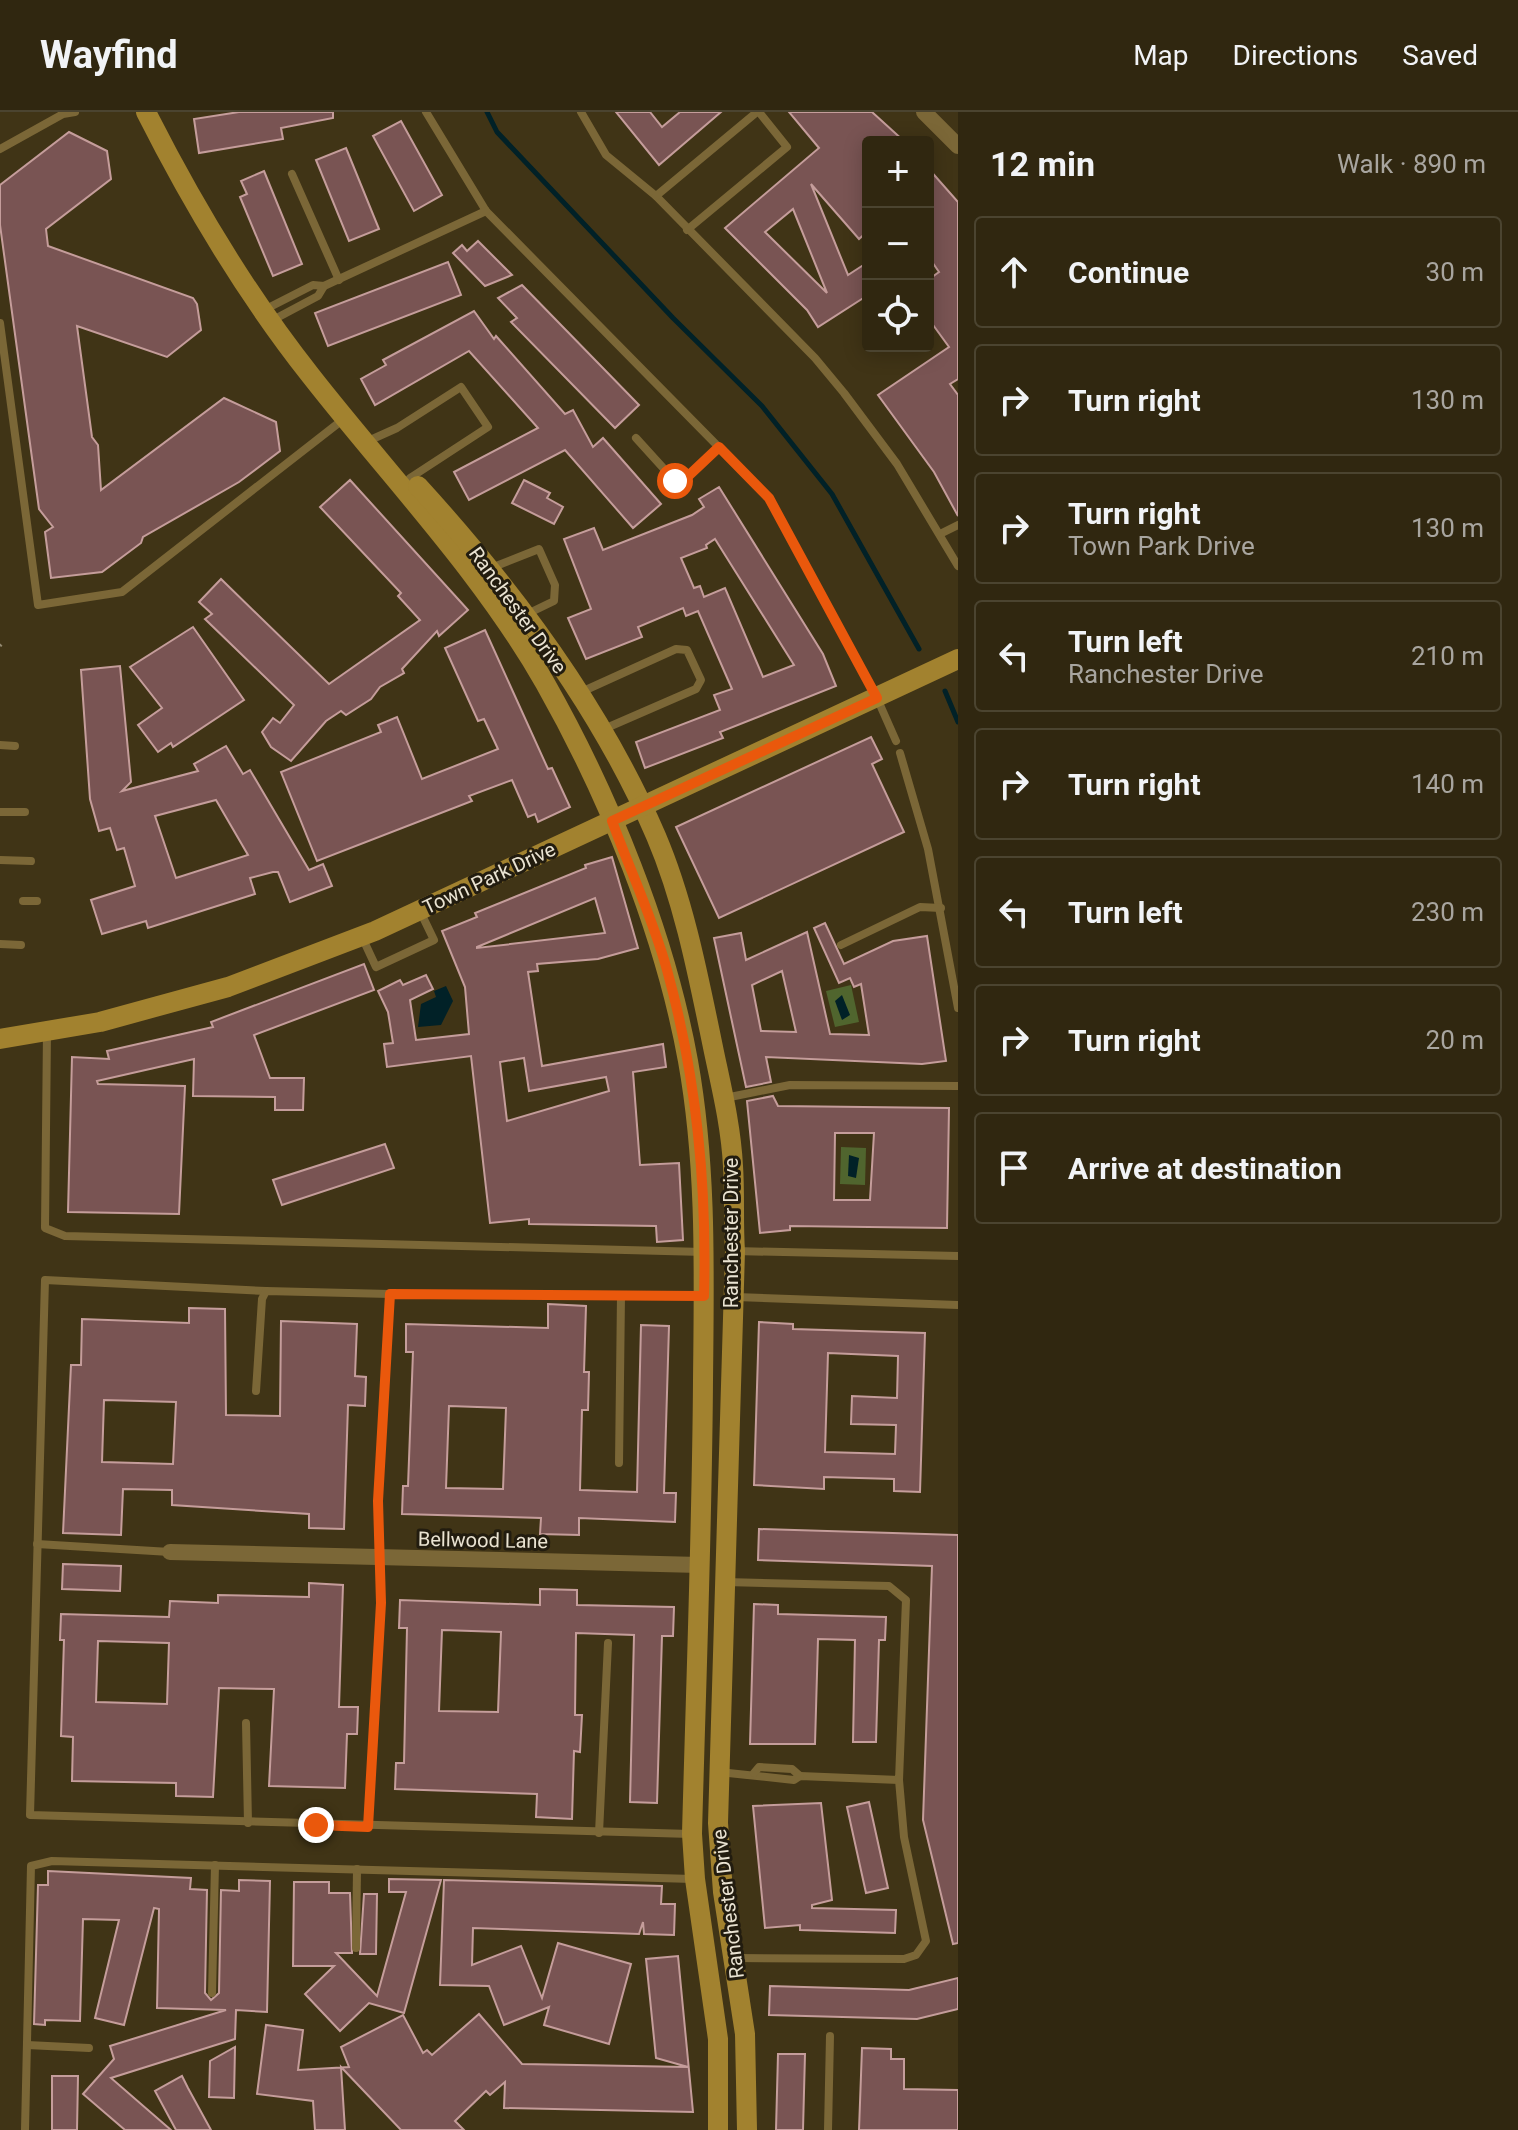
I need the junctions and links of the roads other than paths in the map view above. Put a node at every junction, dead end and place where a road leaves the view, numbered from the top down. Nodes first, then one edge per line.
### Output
1 (75, 112) edge
2 (146, 112) edge
3 (426, 112) edge
4 (581, 112) edge
5 (758, 112) edge
6 (924, 112) edge
7 (958, 146) edge
8 (0, 149) edge
9 (292, 174) dead end
10 (656, 196) junction
11 (486, 211) junction
12 (687, 230) junction
13 (339, 280) junction
14 (266, 316) junction
15 (0, 323) edge
16 (345, 418) junction
17 (636, 438) dead end
18 (368, 441) junction
19 (719, 447) junction
20 (410, 478) junction
21 (958, 525) edge
22 (940, 534) junction
23 (958, 566) edge
24 (490, 569) junction
25 (514, 612) junction
26 (958, 659) edge
27 (578, 694) junction
28 (877, 698) junction
29 (600, 731) junction
30 (896, 741) dead end
31 (0, 745) edge
32 (15, 746) dead end
33 (900, 753) dead end
34 (640, 808) junction
35 (0, 812) edge
36 (25, 812) dead end
37 (612, 821) junction
38 (0, 860) edge
39 (31, 861) dead end
40 (23, 901) dead end
41 (37, 901) dead end
42 (941, 908) junction
43 (420, 910) junction
44 (362, 936) junction
45 (0, 944) edge
46 (21, 945) dead end
47 (841, 945) dead end
48 (958, 1008) edge
49 (47, 1031) junction
50 (0, 1039) edge
51 (714, 1053) junction
52 (688, 1060) junction
53 (958, 1086) edge
54 (724, 1098) junction
55 (735, 1251) junction
56 (705, 1252) junction
57 (958, 1256) edge
58 (266, 1291) junction
59 (390, 1294) junction
60 (621, 1295) junction
61 (704, 1296) junction
62 (732, 1297) junction
63 (958, 1305) edge
64 (256, 1391) dead end
65 (619, 1463) dead end
66 (702, 1503) junction
67 (726, 1504) junction
68 (37, 1544) junction
69 (170, 1552) joint
70 (378, 1558) junction
71 (700, 1565) junction
72 (724, 1582) junction
73 (608, 1643) dead end
74 (246, 1723) dead end
75 (694, 1771) junction
76 (719, 1772) junction
77 (899, 1780) junction
78 (248, 1823) junction
79 (368, 1827) junction
80 (599, 1833) junction
81 (692, 1834) junction
82 (215, 1865) junction
83 (357, 1869) junction
84 (695, 1879) junction
85 (356, 1948) dead end
86 (734, 1958) junction
87 (212, 1993) dead end
88 (745, 2034) junction
89 (830, 2036) dead end
90 (718, 2039) junction
91 (27, 2045) junction
92 (89, 2048) dead end
93 (25, 2130) edge
94 (718, 2130) edge
95 (747, 2130) edge
96 (828, 2130) edge

1 - 8 lane
2 - 14 street, Ranchester Drive
3 - 11 lane
4 - 10 lane
5 - 10 lane
5 - 12 lane
6 - 7 street
9 - 13 lane
10 - 12 lane
11 - 13 lane
11 - 19 lane
12 - 22 lane
13 - 14 lane
14 - 16 street, Ranchester Drive
15 - 16 lane
16 - 18 street, Ranchester Drive
17 - 19 lane
18 - 20 street, Ranchester Drive
18 - 20 lane
18 - 25 street, Ranchester Drive
19 - 28 lane
20 - 24 street, Ranchester Drive
21 - 22 lane
22 - 23 lane
24 - 25 street, Ranchester Drive
24 - 25 lane
25 - 27 street, Ranchester Drive
25 - 37 street, Ranchester Drive
26 - 28 street, Town Park Drive
27 - 29 street, Ranchester Drive
27 - 29 lane
28 - 30 lane
28 - 34 street, Town Park Drive
29 - 34 street, Ranchester Drive
31 - 32 lane
33 - 42 lane
34 - 37 street, Town Park Drive
34 - 51 street, Ranchester Drive
35 - 36 lane
37 - 43 street, Town Park Drive
37 - 52 street, Ranchester Drive
38 - 39 lane
40 - 41 lane
42 - 47 lane
42 - 48 lane
43 - 44 street, Town Park Drive
43 - 44 lane
44 - 49 street, Town Park Drive
45 - 46 lane
49 - 50 street, Town Park Drive
49 - 56 lane
51 - 52 street
51 - 54 street, Ranchester Drive
52 - 56 street, Ranchester Drive
53 - 54 lane
54 - 55 street, Ranchester Drive
55 - 57 lane
55 - 62 street, Ranchester Drive
56 - 61 street, Ranchester Drive
58 - 59 lane
58 - 64 lane
58 - 68 lane
59 - 60 lane
59 - 70 lane
60 - 61 lane
60 - 65 lane
61 - 62 street
61 - 66 street, Ranchester Drive
62 - 63 lane
62 - 67 street, Ranchester Drive
66 - 67 street
66 - 71 street, Ranchester Drive
67 - 72 street, Ranchester Drive
68 - 69 lane
68 - 78 lane
69 - 70 street, Bellwood Lane
70 - 71 street, Bellwood Lane
70 - 79 lane
71 - 75 street, Ranchester Drive
72 - 76 street, Ranchester Drive
72 - 77 lane
73 - 80 lane
74 - 78 lane
75 - 76 street
75 - 81 street, Ranchester Drive
76 - 77 lane
76 - 86 street, Ranchester Drive
77 - 86 lane
78 - 79 lane
79 - 80 lane
80 - 81 lane
81 - 84 street, Ranchester Drive
82 - 83 lane
82 - 87 lane
82 - 91 lane
83 - 84 lane
83 - 85 lane
84 - 90 street, Ranchester Drive
86 - 88 street, Ranchester Drive
88 - 90 street
88 - 95 street, Ranchester Drive
89 - 96 lane
90 - 94 street, Ranchester Drive
91 - 92 lane
91 - 93 lane

